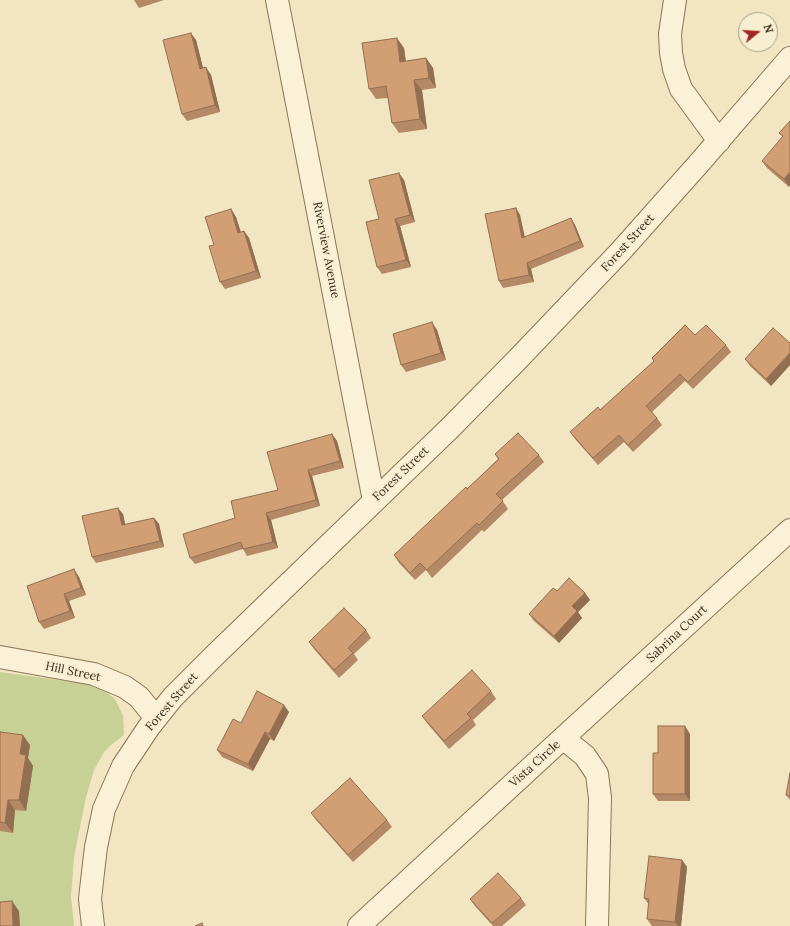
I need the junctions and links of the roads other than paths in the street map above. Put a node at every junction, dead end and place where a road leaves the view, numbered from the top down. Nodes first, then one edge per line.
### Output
1 (277, 0) edge
2 (675, 0) edge
3 (790, 58) edge
4 (719, 141) junction
5 (374, 501) junction
6 (790, 530) edge
7 (0, 658) edge
8 (156, 718) junction
9 (563, 738) junction
10 (93, 926) edge
11 (359, 926) edge
12 (597, 926) edge

1 - 5 street, Riverview Avenue
2 - 4 street
3 - 4 street, Forest Street
4 - 5 street, Forest Street
5 - 8 street, Forest Street
6 - 9 street, Sabrina Court
7 - 8 street, Hill Street
8 - 10 street, Forest Street
9 - 11 street, Vista Circle
9 - 12 street, Vista Circle

